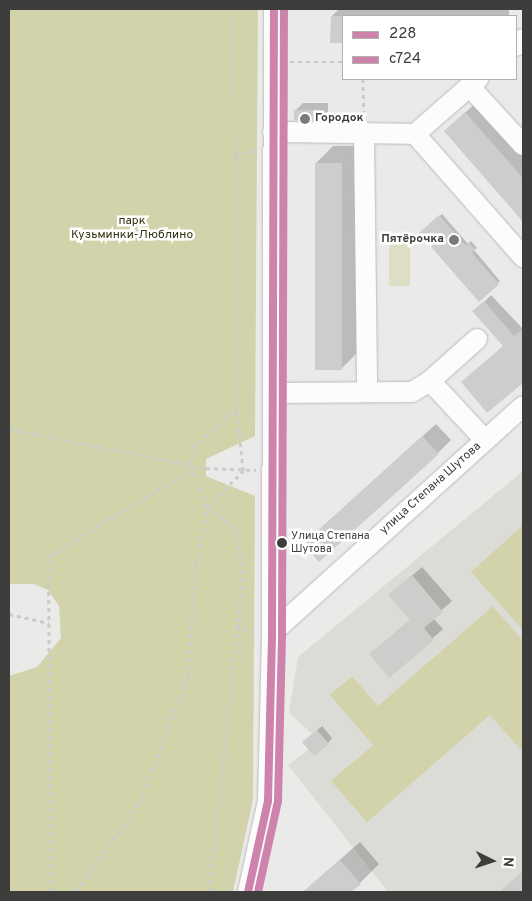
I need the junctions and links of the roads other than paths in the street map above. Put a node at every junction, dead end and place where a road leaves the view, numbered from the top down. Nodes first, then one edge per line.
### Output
1 (274, 9) edge
2 (474, 83) edge
3 (364, 134) junction
4 (415, 134) junction
5 (273, 141) junction
6 (523, 145) edge
7 (523, 257) edge
8 (477, 338) dead end
9 (430, 381) junction
10 (367, 391) junction
11 (273, 393) junction
12 (523, 406) edge
13 (485, 440) junction
14 (272, 633) junction
15 (248, 892) edge

1 - 5 street
2 - 4 street
2 - 6 street
3 - 4 street
3 - 5 street
3 - 10 street
4 - 7 street
5 - 11 street
8 - 9 street
9 - 10 street
9 - 13 street
10 - 11 street
11 - 14 street
12 - 13 street, улица Степана Шутова
13 - 14 street, улица Степана Шутова
14 - 15 street

